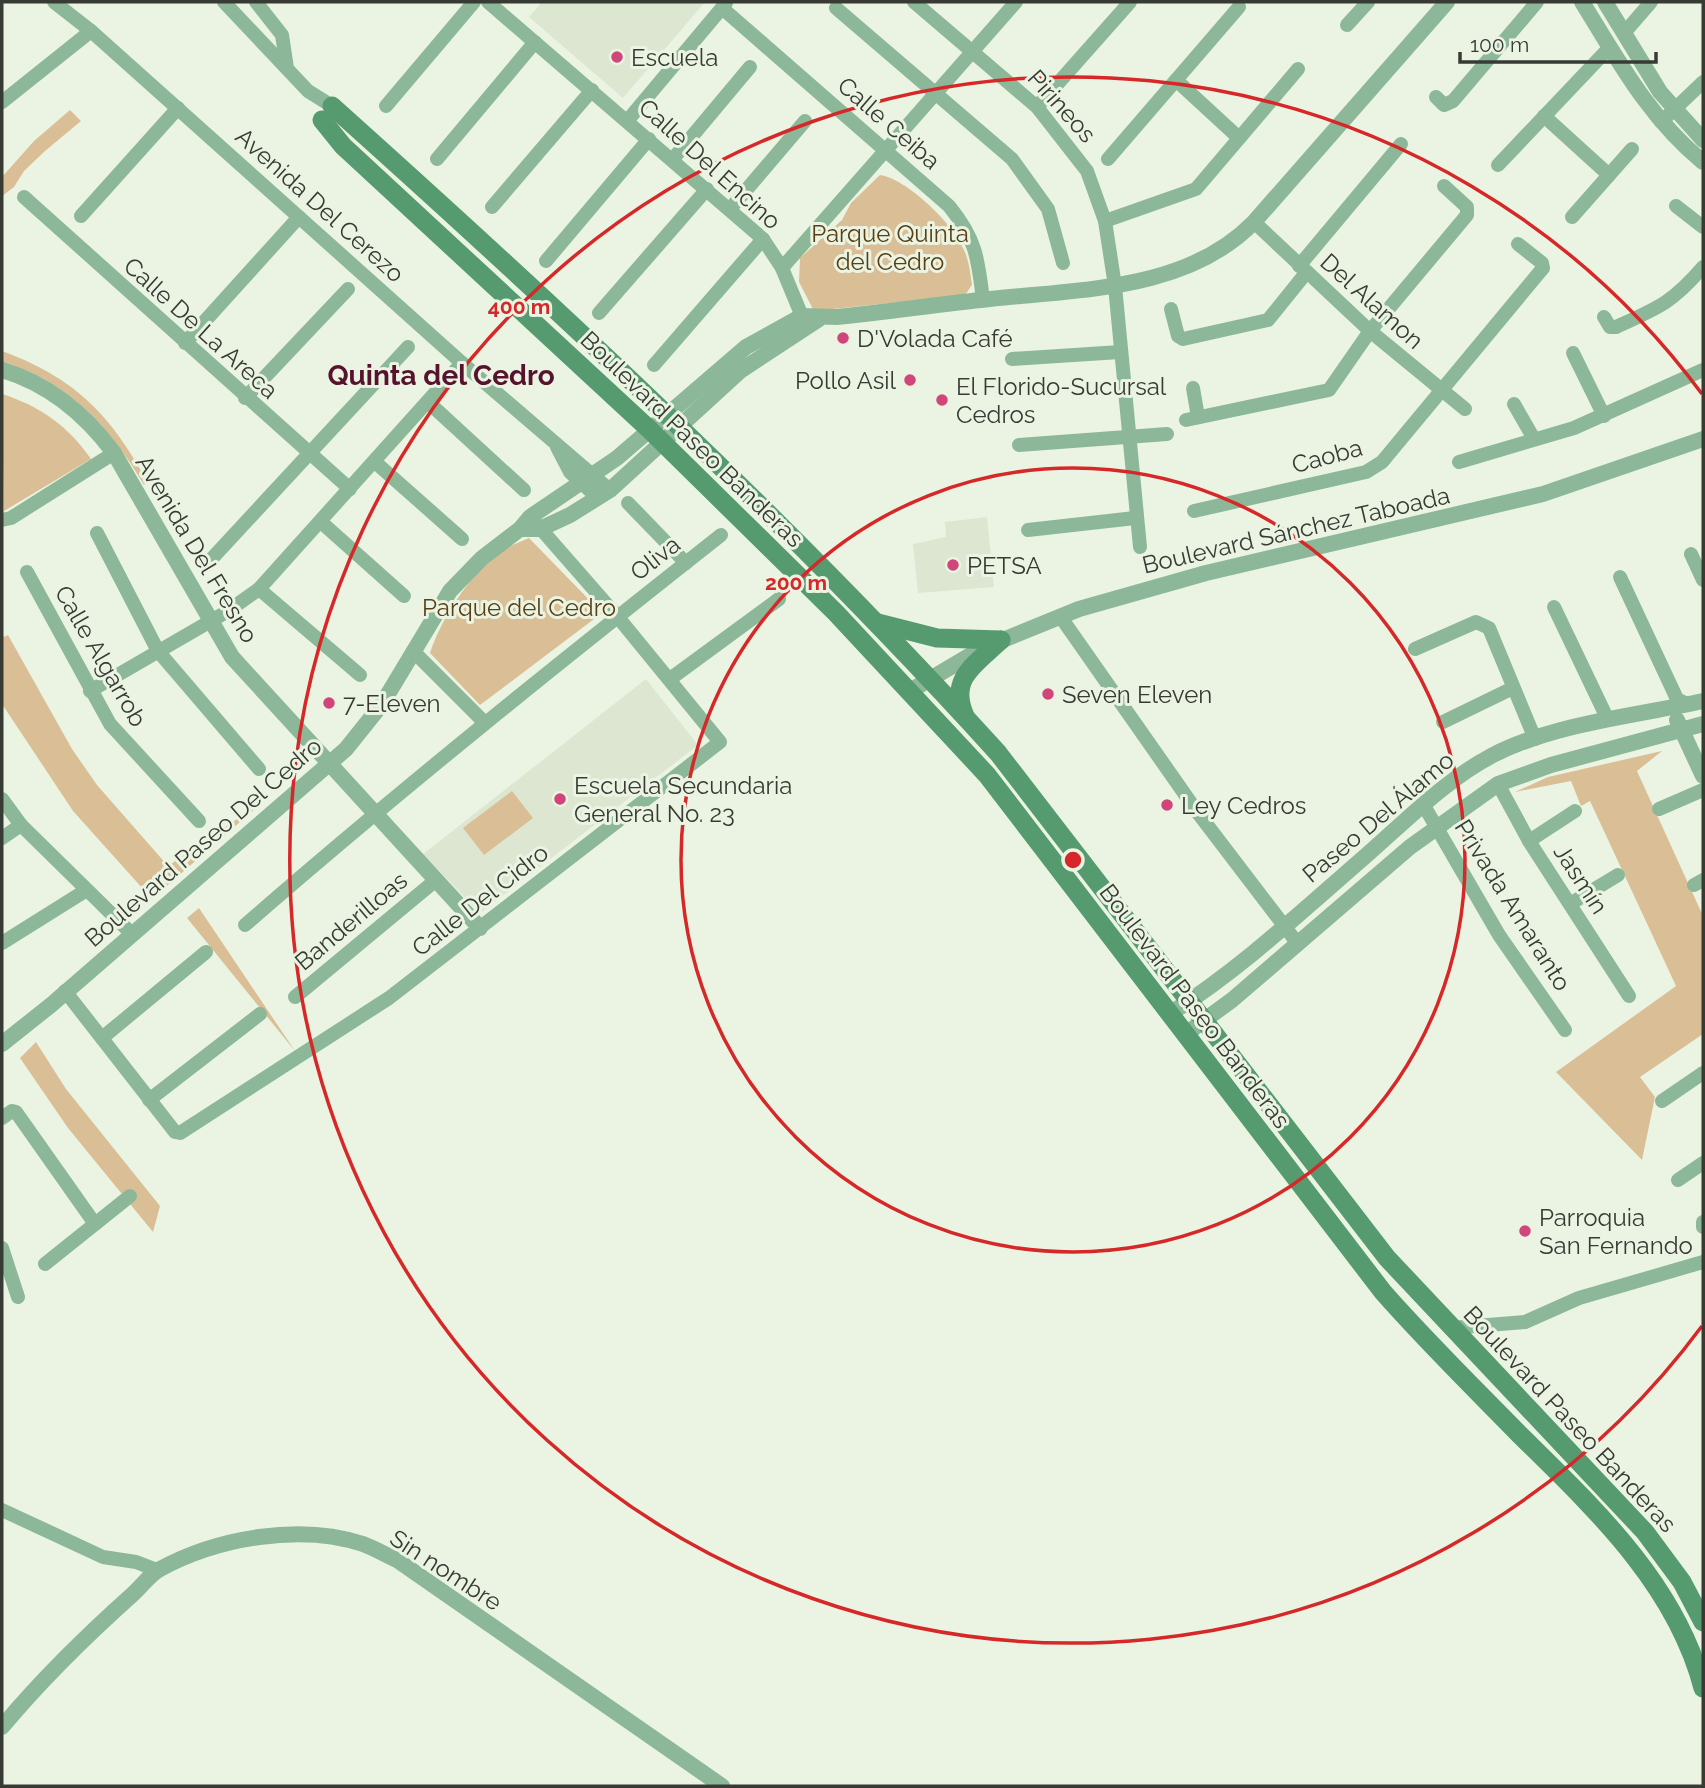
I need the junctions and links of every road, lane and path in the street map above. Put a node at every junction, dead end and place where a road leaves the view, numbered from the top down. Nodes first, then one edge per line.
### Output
1 (54, 2) edge
2 (225, 2) edge
3 (256, 2) edge
4 (474, 2) edge
5 (488, 2) edge
6 (914, 2) edge
7 (1016, 2) edge
8 (1130, 2) edge
9 (1368, 2) edge
10 (1447, 2) edge
11 (1537, 2) edge
12 (1582, 2) edge
13 (1605, 2) edge
14 (1651, 2) edge
15 (725, 5) edge
16 (1239, 7) dead end
17 (836, 8) dead end
18 (1347, 25) dead end
19 (91, 31) junction
20 (1625, 32) junction
21 (535, 42) junction
22 (1610, 47) junction
23 (974, 51) junction
24 (750, 67) dead end
25 (288, 68) junction
26 (1298, 69) dead end
27 (1176, 80) junction
28 (1703, 82) edge
29 (592, 90) junction
30 (936, 93) junction
31 (1436, 97) dead end
32 (2, 102) edge
33 (386, 106) dead end
34 (1037, 107) junction
35 (178, 108) junction
36 (1674, 110) junction
37 (327, 113) junction
38 (1544, 116) junction
39 (628, 120) junction
40 (805, 121) dead end
41 (1661, 122) junction
42 (1239, 138) junction
43 (649, 139) junction
44 (1703, 140) edge
45 (1401, 144) dead end
46 (1632, 149) dead end
47 (886, 150) junction
48 (437, 159) dead end
49 (673, 159) junction
50 (1108, 159) dead end
51 (1703, 162) edge
52 (1498, 165) dead end
53 (1609, 175) junction
54 (1444, 186) dead end
55 (707, 189) junction
56 (24, 197) dead end
57 (1676, 206) dead end
58 (492, 207) dead end
59 (730, 209) junction
60 (81, 216) dead end
61 (299, 217) junction
62 (1572, 217) dead end
63 (1105, 220) junction
64 (1254, 222) junction
65 (1703, 226) edge
66 (763, 239) junction
67 (1518, 244) dead end
68 (546, 261) dead end
69 (1063, 263) dead end
70 (1703, 267) edge
71 (782, 268) junction
72 (1302, 269) junction
73 (1115, 286) junction
74 (348, 289) dead end
75 (983, 300) junction
76 (1171, 309) dead end
77 (599, 313) dead end
78 (1604, 317) dead end
79 (809, 321) junction
80 (1370, 331) junction
81 (185, 343) junction
82 (408, 347) dead end
83 (1120, 352) junction
84 (1573, 353) dead end
85 (1012, 359) dead end
86 (462, 363) junction
87 (654, 365) dead end
88 (2, 370) edge
89 (1703, 370) edge
90 (1193, 388) dead end
91 (1442, 393) junction
92 (245, 398) junction
93 (428, 402) junction
94 (1514, 404) dead end
95 (1465, 409) dead end
96 (1604, 416) junction
97 (674, 420) junction
98 (1167, 434) dead end
99 (1129, 436) junction
100 (656, 437) junction
101 (1534, 439) junction
102 (1703, 439) edge
103 (1019, 445) dead end
104 (114, 453) junction
105 (307, 454) junction
106 (1459, 462) dead end
107 (375, 463) junction
108 (589, 480) junction
109 (351, 489) junction
110 (524, 491) dead end
111 (604, 494) junction
112 (628, 503) dead end
113 (1194, 511) dead end
114 (1135, 518) junction
115 (2, 520) edge
116 (321, 522) junction
117 (530, 525) junction
118 (1028, 530) dead end
119 (97, 533) dead end
120 (721, 535) dead end
121 (462, 539) dead end
122 (1140, 547) dead end
123 (1691, 554) dead end
124 (685, 562) junction
125 (205, 566) dead end
126 (27, 572) dead end
127 (1620, 576) dead end
128 (1703, 580) edge
129 (259, 589) junction
130 (404, 596) dead end
131 (779, 599) dead end
132 (1555, 607) dead end
133 (617, 616) junction
134 (1060, 616) junction
135 (211, 621) junction
136 (874, 622) junction
137 (1001, 640) junction
138 (1415, 649) dead end
139 (158, 651) junction
140 (413, 651) junction
141 (360, 675) dead end
142 (929, 678) junction
143 (670, 680) junction
144 (1513, 688) junction
145 (90, 691) junction
146 (910, 691) junction
147 (1685, 703) edge
148 (967, 718) junction
149 (1608, 720) junction
150 (484, 722) junction
151 (1443, 722) dead end
152 (1696, 729) edge
153 (1535, 739) junction
154 (330, 763) junction
155 (259, 769) dead end
156 (1703, 776) edge
157 (1498, 784) junction
158 (1703, 790) edge
159 (2, 799) edge
160 (1423, 804) junction
161 (1659, 809) dead end
162 (375, 811) junction
163 (1575, 811) dead end
164 (199, 821) dead end
165 (21, 825) junction
166 (1437, 825) junction
167 (1394, 827) junction
168 (2, 838) edge
169 (1530, 841) junction
170 (1410, 846) junction
171 (1618, 875) dead end
172 (436, 880) junction
173 (85, 891) junction
174 (1570, 904) junction
175 (245, 925) dead end
176 (1283, 925) junction
177 (480, 928) junction
178 (132, 934) junction
179 (2, 943) edge
180 (1298, 944) junction
181 (206, 952) dead end
182 (65, 991) junction
183 (1629, 996) dead end
184 (295, 998) dead end
185 (1191, 1001) junction
186 (1171, 1013) junction
187 (260, 1014) dead end
188 (1206, 1020) junction
189 (1565, 1030) dead end
190 (1187, 1033) junction
191 (102, 1038) junction
192 (2, 1044) edge
193 (1703, 1073) edge
194 (149, 1100) junction
195 (1662, 1101) dead end
196 (2, 1118) edge
197 (1703, 1163) edge
198 (1678, 1180) dead end
199 (130, 1196) dead end
200 (1703, 1222) edge
201 (95, 1224) junction
202 (1703, 1227) edge
203 (2, 1248) edge
204 (1703, 1262) edge
205 (45, 1264) dead end
206 (18, 1297) dead end
207 (1451, 1328) junction
208 (2, 1510) edge
209 (157, 1570) junction
210 (1703, 1622) edge
211 (1703, 1688) edge
212 (2, 1727) edge
213 (722, 1786) edge

1 - 19 street, Avenida Del Cerezo
2 - 25 street, Boulevard Paseo Banderas
3 - 25 street
4 - 33 street
5 - 21 street, Calle Del Encino
6 - 23 street, Pirineos
7 - 23 street
8 - 34 street
9 - 18 street
10 - 64 street
11 - 31 street
12 - 22 street
13 - 20 street
14 - 20 street
15 - 39 street
15 - 47 street, Calle Ceiba
16 - 27 street
17 - 30 street
19 - 32 street
19 - 35 street, Avenida Del Cerezo
20 - 36 street
21 - 29 street, Calle Del Encino
21 - 48 street
22 - 38 street
22 - 41 street
23 - 30 street
23 - 34 street, Pirineos
24 - 49 street
25 - 37 street, Boulevard Paseo Banderas
26 - 42 street
27 - 42 street
27 - 50 street
28 - 36 street
29 - 39 street, Calle Del Encino
29 - 58 street
30 - 47 street
30 - 69 street
34 - 63 street, Pirineos
35 - 60 street
35 - 61 street, Avenida Del Cerezo
36 - 41 street
36 - 44 street
37 - 97 main road, Boulevard Paseo Banderas
37 - 100 main road, Boulevard Paseo Banderas
38 - 52 street
38 - 53 street
39 - 43 street, Calle Del Encino
40 - 59 street
41 - 51 street
42 - 63 street
43 - 49 street, Calle Del Encino
43 - 68 street
45 - 72 street
46 - 53 street
47 - 71 street
47 - 75 street, Calle Ceiba
49 - 55 street, Calle Del Encino
53 - 62 street
54 - 80 street
55 - 59 street, Calle Del Encino
55 - 77 street
56 - 81 street, Calle De La Areca
57 - 65 street
59 - 66 street, Calle Del Encino
61 - 81 street
61 - 86 street, Avenida Del Cerezo
63 - 73 street, Pirineos
64 - 72 street, Del Alamon
64 - 73 street
66 - 71 street, Calle Del Encino
66 - 87 street
67 - 91 street, Caoba
70 - 78 street
71 - 79 street, Calle Del Encino
72 - 76 street
72 - 80 street, Del Alamon
73 - 75 street
73 - 83 street, Pirineos
74 - 92 street
75 - 79 street
79 - 97 street
80 - 90 street
80 - 91 street, Del Alamon
81 - 92 street, Calle De La Areca
82 - 105 street
83 - 85 street
83 - 99 street, Pirineos
84 - 96 street
86 - 93 street
86 - 108 street, Avenida Del Cerezo
88 - 104 street, Avenida Del Fresno
89 - 96 street
91 - 95 street, Del Alamon
91 - 113 street, Caoba
92 - 105 street, Calle De La Areca
93 - 107 street
93 - 110 street
94 - 101 street
96 - 101 street
97 - 100 street
97 - 136 main road, Boulevard Paseo Banderas
98 - 99 street
99 - 103 street
99 - 114 street, Pirineos
100 - 108 street
100 - 111 street
100 - 146 main road, Boulevard Paseo Banderas
101 - 106 street
102 - 134 street, Boulevard Sánchez Taboada
104 - 115 street
104 - 135 street, Avenida Del Fresno
105 - 109 street, Calle De La Areca
105 - 125 street
107 - 109 street
107 - 121 street
108 - 111 street, Avenida Del Cerezo
108 - 117 street
109 - 116 street
111 - 117 street
112 - 124 street
114 - 118 street
114 - 122 street, Pirineos
116 - 129 street
116 - 130 street
117 - 133 street, Calle Del Cidro
117 - 140 street, Boulevard Paseo Del Cedro
119 - 139 street
120 - 124 street, Oliva
123 - 128 street
124 - 133 street, Oliva
126 - 145 street, Calle Algarrob
127 - 147 street
129 - 135 street
129 - 141 street
131 - 143 street
132 - 149 street
133 - 143 street, Calle Del Cidro
133 - 150 street, Oliva
134 - 137 street, Boulevard Sánchez Taboada
134 - 176 street
135 - 139 street
135 - 154 street, Avenida Del Fresno
136 - 137 main road
136 - 142 main road, Boulevard Paseo Banderas
137 - 142 street, Boulevard Sánchez Taboada
137 - 148 main road
138 - 144 street
139 - 145 street
139 - 155 street
140 - 150 street
140 - 154 street, Boulevard Paseo Del Cedro
142 - 146 street, Boulevard Sánchez Taboada
142 - 148 main road, Boulevard Paseo Banderas
143 - 177 street, Calle Del Cidro
144 - 151 street
144 - 153 street
145 - 164 street, Calle Algarrob
146 - 186 main road, Boulevard Paseo Banderas
147 - 149 street, Paseo Del Álamo
147 - 152 street
148 - 185 main road, Boulevard Paseo Banderas
149 - 153 street, Paseo Del Álamo
150 - 162 street, Oliva
152 - 156 street
152 - 157 street, Paseo Del Álamo
153 - 160 street, Paseo Del Álamo
154 - 162 street, Avenida Del Fresno
154 - 178 street, Boulevard Paseo Del Cedro
157 - 166 street, Paseo Del Álamo
157 - 169 street, Jasmín
158 - 161 street
159 - 165 street
160 - 166 street, Privada Amaranto
160 - 167 street, Paseo Del Álamo
162 - 172 street, Avenida Del Fresno
162 - 175 street, Oliva
163 - 169 street
165 - 168 street
165 - 173 street
166 - 170 street, Paseo Del Álamo
166 - 189 street, Privada Amaranto
167 - 170 street
167 - 176 street, Paseo Del Álamo
169 - 174 street, Jasmín
170 - 180 street, Paseo Del Álamo
171 - 174 street
172 - 177 street, Avenida Del Fresno
172 - 184 street, Banderilloas
173 - 178 street
173 - 179 street
174 - 183 street, Jasmín
176 - 180 street
176 - 185 street, Paseo Del Álamo
177 - 194 street, Calle Del Cidro
178 - 182 street, Boulevard Paseo Del Cedro
180 - 188 street, Paseo Del Álamo
181 - 191 street
182 - 191 street, Calle Del Cidro
182 - 192 street, Boulevard Paseo Del Cedro
185 - 186 street, Paseo Del Álamo
185 - 188 main road, Boulevard Paseo Banderas
186 - 190 main road, Boulevard Paseo Banderas
187 - 194 street
188 - 190 street, Paseo Del Álamo
188 - 207 main road, Boulevard Paseo Banderas
190 - 211 main road, Boulevard Paseo Banderas
191 - 194 street, Calle Del Cidro
193 - 195 street
196 - 201 street
197 - 198 street
199 - 201 street
200 - 202 street
201 - 205 street
203 - 206 street
204 - 207 street
207 - 210 main road, Boulevard Paseo Banderas
208 - 209 street
209 - 212 street, Sin nombre
209 - 213 street, Sin nombre

